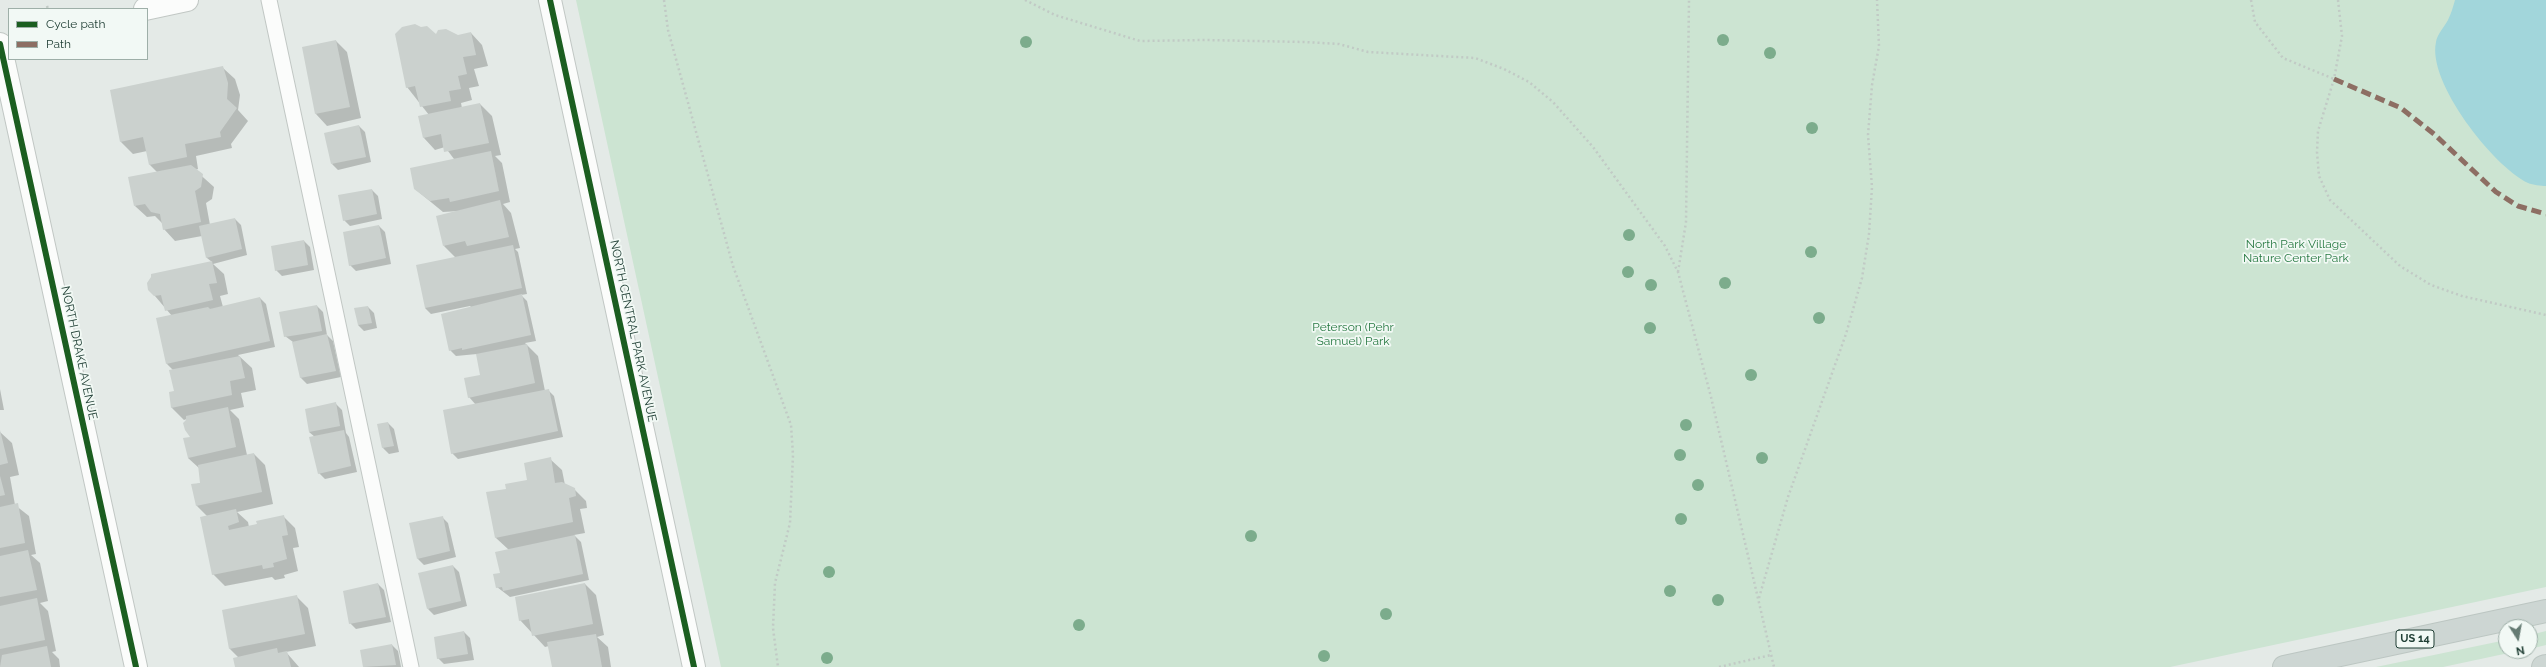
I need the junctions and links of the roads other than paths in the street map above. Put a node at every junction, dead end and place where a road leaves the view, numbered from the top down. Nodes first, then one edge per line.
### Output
1 (188, 0) edge
2 (269, 0) edge
3 (550, 0) edge
4 (148, 8) edge
5 (0, 44) edge
6 (2546, 611) edge
7 (2546, 666) edge
8 (136, 667) edge
9 (411, 667) edge
10 (694, 667) edge
11 (2284, 667) edge
12 (2543, 667) edge

1 - 4 street
2 - 9 lane
3 - 10 street, NORTH CENTRAL PARK AVENUE
5 - 8 street, NORTH DRAKE AVENUE
6 - 11 main road, US 14
7 - 12 main road

